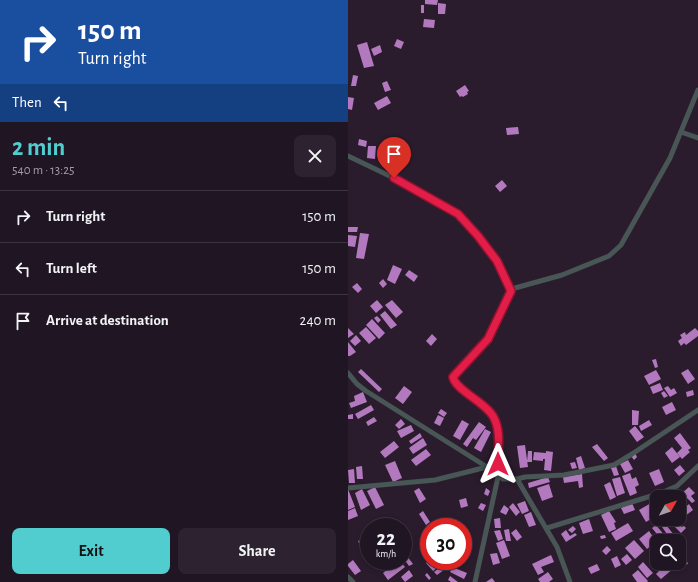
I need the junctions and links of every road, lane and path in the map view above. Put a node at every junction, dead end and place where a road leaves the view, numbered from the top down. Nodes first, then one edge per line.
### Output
1 (698, 90) edge
2 (681, 132) junction
3 (698, 138) edge
4 (348, 156) edge
5 (511, 291) junction
6 (348, 373) edge
7 (698, 410) edge
8 (698, 466) edge
9 (487, 467) junction
10 (498, 477) junction
11 (517, 479) junction
12 (348, 488) edge
13 (547, 528) junction
14 (348, 577) edge
15 (353, 582) edge
16 (475, 582) edge
17 (570, 582) edge

1 - 2 street
2 - 3 street
2 - 5 street
4 - 5 street
5 - 10 street
6 - 9 street
7 - 11 street
8 - 13 street
9 - 10 street
9 - 12 street
10 - 11 street
10 - 16 street
11 - 13 street
13 - 17 street
14 - 15 street

